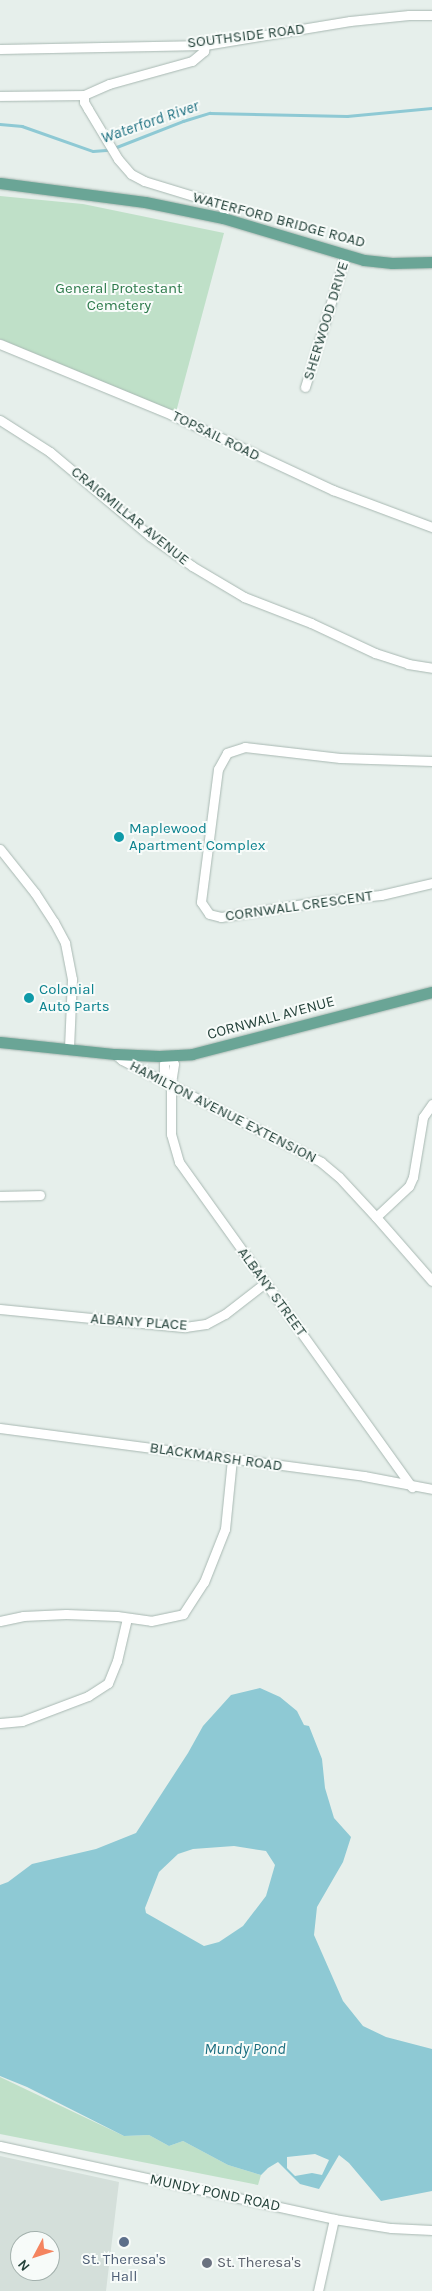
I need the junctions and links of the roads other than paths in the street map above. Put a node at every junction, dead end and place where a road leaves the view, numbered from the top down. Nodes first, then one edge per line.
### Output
1 (432, 15) edge
2 (205, 45) junction
3 (0, 49) edge
4 (84, 95) junction
5 (0, 96) edge
6 (0, 183) edge
7 (223, 218) junction
8 (346, 254) junction
9 (432, 262) edge
10 (0, 344) edge
11 (306, 387) dead end
12 (0, 420) edge
13 (432, 527) edge
14 (432, 668) edge
15 (432, 761) edge
16 (0, 849) edge
17 (432, 883) edge
18 (432, 992) edge
19 (0, 1042) edge
20 (68, 1049) junction
21 (115, 1054) junction
22 (169, 1056) junction
23 (172, 1084) junction
24 (432, 1104) edge
25 (40, 1195) dead end
26 (0, 1196) edge
27 (376, 1217) junction
28 (432, 1282) edge
29 (265, 1283) junction
30 (0, 1309) edge
31 (0, 1428) edge
32 (232, 1459) junction
33 (412, 1487) junction
34 (432, 1489) edge
35 (127, 1618) junction
36 (0, 1621) edge
37 (0, 1723) edge
38 (0, 2146) edge
39 (334, 2219) junction
40 (432, 2230) edge
41 (318, 2291) edge

1 - 2 street, SOUTHSIDE ROAD
2 - 3 street, SOUTHSIDE ROAD
2 - 4 street
4 - 5 street
4 - 7 street
6 - 7 main road, WATERFORD BRIDGE ROAD
7 - 8 main road, WATERFORD BRIDGE ROAD
8 - 9 main road, WATERFORD BRIDGE ROAD
8 - 11 street, SHERWOOD DRIVE
10 - 13 street, TOPSAIL ROAD
12 - 14 street, CRAIGMILLAR AVENUE
15 - 17 street, CORNWALL CRESCENT
16 - 20 street
18 - 22 main road, CORNWALL AVENUE
19 - 20 main road, CORNWALL AVENUE
20 - 21 main road, CORNWALL AVENUE
21 - 22 main road, CORNWALL AVENUE
21 - 23 street, HAMILTON AVENUE EXTENSION
22 - 23 street, ALBANY STREET
23 - 27 street, HAMILTON AVENUE EXTENSION
23 - 29 street, ALBANY STREET
24 - 27 street
25 - 26 street
27 - 28 street, HAMILTON AVENUE EXTENSION
29 - 30 street, ALBANY PLACE
29 - 33 street, ALBANY STREET
31 - 32 street, BLACKMARSH ROAD
32 - 33 street, BLACKMARSH ROAD
32 - 35 street
33 - 34 street, BLACKMARSH ROAD
35 - 36 street
35 - 37 street
38 - 39 street, MUNDY POND ROAD
39 - 40 street, MUNDY POND ROAD
39 - 41 street

